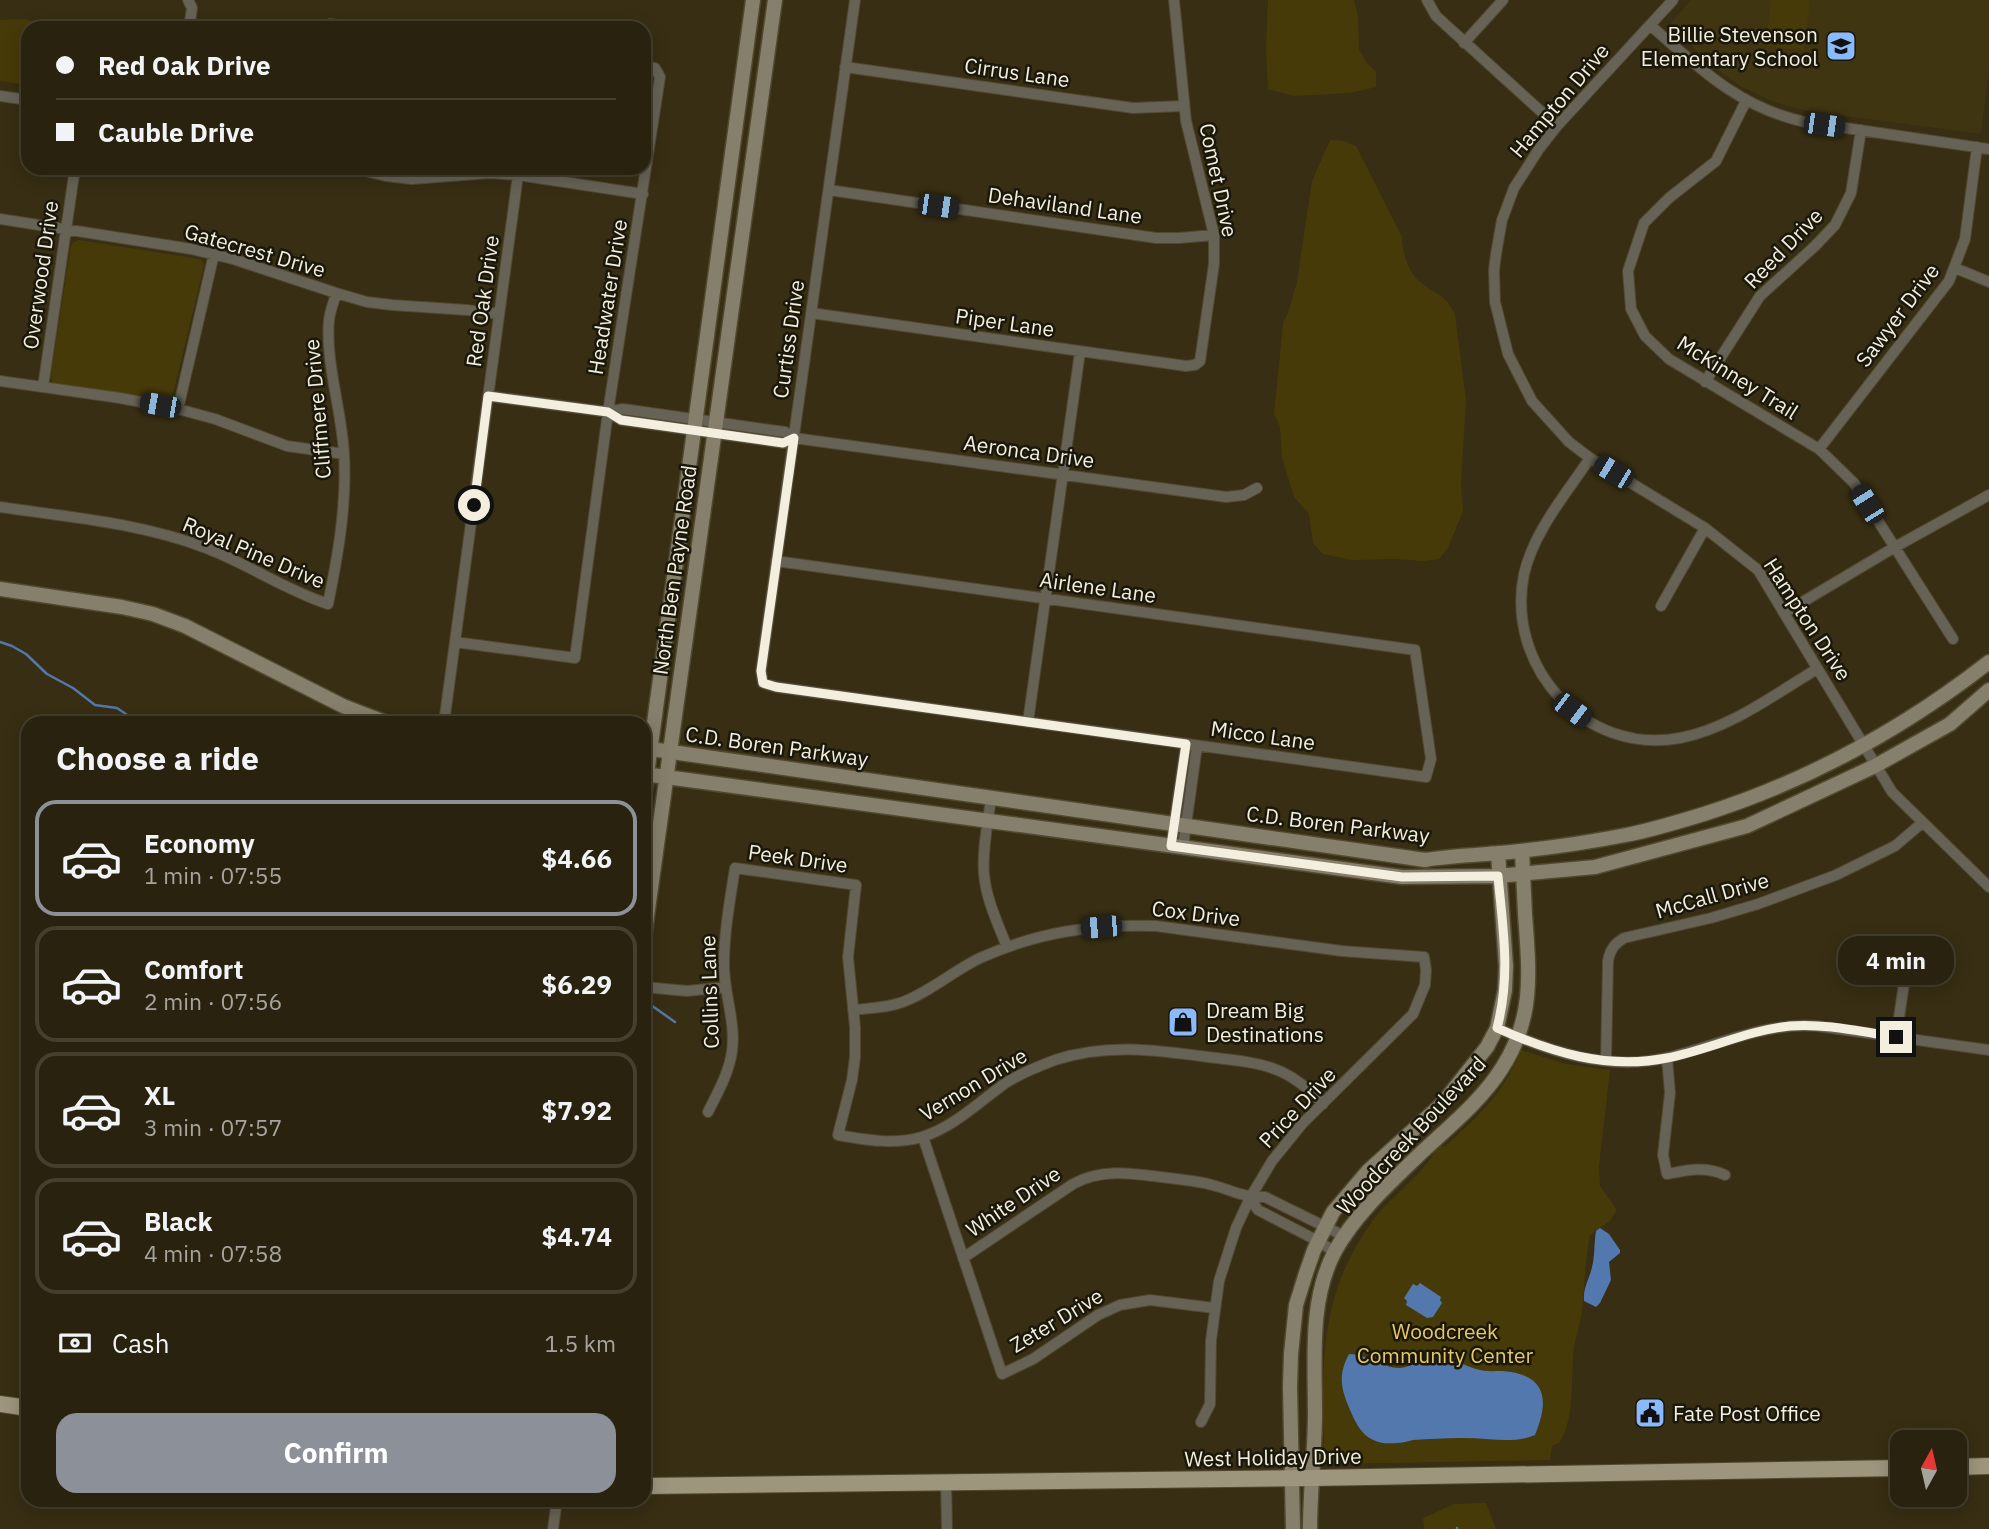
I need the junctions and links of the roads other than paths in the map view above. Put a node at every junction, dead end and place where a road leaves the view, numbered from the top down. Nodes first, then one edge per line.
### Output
1 (188, 0) edge
2 (753, 0) edge
3 (775, 0) edge
4 (855, 0) edge
5 (1174, 0) edge
6 (1427, 0) edge
7 (1503, 0) edge
8 (1673, 0) edge
9 (190, 21) edge
10 (1650, 25) junction
11 (1464, 43) junction
12 (845, 67) junction
13 (651, 70) edge
14 (0, 96) edge
15 (21, 99) edge
16 (1746, 101) junction
17 (1184, 106) junction
18 (1557, 126) junction
19 (1861, 130) junction
20 (651, 139) edge
21 (1977, 147) junction
22 (1989, 149) edge
23 (74, 175) edge
24 (382, 175) edge
25 (464, 175) edge
26 (519, 175) joint
27 (646, 175) edge
28 (829, 190) junction
29 (643, 194) junction
30 (0, 219) edge
31 (66, 229) junction
32 (1214, 235) junction
33 (214, 254) junction
34 (1955, 268) junction
35 (1989, 282) edge
36 (336, 293) junction
37 (811, 313) junction
38 (499, 314) junction
39 (1080, 352) junction
40 (1195, 365) joint
41 (0, 381) edge
42 (1705, 382) junction
43 (43, 387) junction
44 (488, 396) junction
45 (178, 409) junction
46 (608, 412) junction
47 (694, 425) junction
48 (715, 428) junction
49 (794, 438) junction
50 (1819, 449) junction
51 (344, 454) junction
52 (1590, 458) junction
53 (1063, 475) junction
54 (1257, 488) dead end
55 (1989, 495) edge
56 (0, 507) edge
57 (1705, 528) junction
58 (1895, 547) junction
59 (776, 561) junction
60 (0, 589) edge
61 (1045, 599) junction
62 (328, 604) joint
63 (1661, 606) dead end
64 (1784, 613) junction
65 (1953, 639) dead end
66 (455, 642) junction
67 (1989, 662) edge
68 (1817, 669) junction
69 (763, 683) joint
70 (1989, 690) edge
71 (369, 716) edge
72 (445, 716) edge
73 (651, 721) edge
74 (1028, 722) junction
75 (1186, 744) junction
76 (1197, 746) junction
77 (1864, 746) junction
78 (651, 750) edge
79 (671, 752) junction
80 (1875, 766) junction
81 (651, 775) edge
82 (667, 777) junction
83 (1426, 777) joint
84 (991, 798) junction
85 (988, 821) junction
86 (1922, 823) junction
87 (1180, 825) junction
88 (1177, 847) junction
89 (1522, 850) junction
90 (1498, 853) junction
91 (734, 868) joint
92 (1524, 874) junction
93 (1498, 876) junction
94 (1989, 887) edge
95 (651, 888) edge
96 (1007, 947) junction
97 (1424, 957) joint
98 (1904, 984) dead end
99 (726, 987) junction
100 (651, 988) edge
101 (853, 1010) junction
102 (1497, 1028) junction
103 (1518, 1037) junction
104 (1896, 1037) junction
105 (1989, 1050) edge
106 (1667, 1058) junction
107 (1606, 1061) junction
108 (1323, 1104) junction
109 (708, 1111) dead end
110 (923, 1137) junction
111 (1389, 1152) junction
112 (1403, 1170) junction
113 (1725, 1175) dead end
114 (1250, 1198) junction
115 (1325, 1226) junction
116 (1346, 1237) junction
117 (1318, 1241) junction
118 (1335, 1252) junction
119 (963, 1258) junction
120 (1214, 1308) junction
121 (0, 1404) edge
122 (21, 1407) edge
123 (1200, 1422) dead end
124 (1989, 1466) edge
125 (1967, 1467) edge
126 (1890, 1468) edge
127 (1291, 1478) junction
128 (1311, 1478) junction
129 (946, 1482) junction
130 (651, 1486) edge
131 (556, 1507) edge
132 (553, 1529) edge
133 (947, 1529) edge
134 (1293, 1529) edge
135 (1310, 1529) edge

1 - 9 street
2 - 47 street, North Ben Payne Road
3 - 48 street, North Ben Payne Road
4 - 12 street, Curtiss Drive
5 - 17 street, Comet Drive
6 - 11 street
7 - 11 street
8 - 10 street, Hampton Drive
10 - 16 street
10 - 18 street, Hampton Drive
11 - 18 street
12 - 17 street, Cirrus Lane
12 - 28 street, Curtiss Drive
13 - 20 street, Headwater Drive
14 - 15 street
16 - 19 street
16 - 42 street, McKinney Trail
17 - 32 street, Comet Drive
18 - 52 street, Hampton Drive
19 - 21 street
19 - 42 street, Reed Drive
21 - 22 street
21 - 34 street, Sawyer Drive
23 - 31 street, Overwood Drive
24 - 25 street
26 - 29 street
26 - 38 street, Red Oak Drive
27 - 29 street, Headwater Drive
28 - 32 street, Dehaviland Lane
28 - 37 street, Curtiss Drive
29 - 46 street, Headwater Drive
30 - 31 street, Gatecrest Drive
31 - 33 street, Gatecrest Drive
31 - 43 street, Overwood Drive
32 - 40 street, Comet Drive
33 - 36 street, Gatecrest Drive
33 - 45 street
34 - 35 street
34 - 50 street, Sawyer Drive
36 - 38 street, Gatecrest Drive
36 - 51 street, Cliffmere Drive
37 - 39 street, Piper Lane
37 - 49 street, Curtiss Drive
38 - 44 street, Red Oak Drive
39 - 40 street, Piper Lane
39 - 53 street
41 - 43 street
42 - 50 street, McKinney Trail
43 - 45 street
44 - 46 street, Aeronca Drive
44 - 66 street, Red Oak Drive
45 - 51 street
46 - 47 street, Aeronca Drive
46 - 66 street, Headwater Drive
47 - 48 street, Aeronca Drive
47 - 73 street, North Ben Payne Road
48 - 49 street, Aeronca Drive
48 - 79 street, North Ben Payne Road
49 - 53 street, Aeronca Drive
49 - 59 street, Curtiss Drive
50 - 58 street, McKinney Trail
51 - 62 street, Cliffmere Drive
52 - 57 street, Hampton Drive
52 - 68 street
53 - 54 street, Aeronca Drive
53 - 61 street
55 - 58 street
56 - 62 street, Royal Pine Drive
57 - 63 street
57 - 64 street, Hampton Drive
58 - 64 street
58 - 65 street, McKinney Trail
59 - 61 street, Airlene Lane
59 - 69 street, Curtiss Drive
60 - 71 street
61 - 74 street
61 - 83 street, Airlene Lane
64 - 68 street, Hampton Drive
66 - 72 street, Red Oak Drive
67 - 77 street, C.D. Boren Parkway
68 - 77 street, Hampton Drive
69 - 74 street, Micco Lane
70 - 80 street, C.D. Boren Parkway
74 - 75 street, Micco Lane
75 - 76 street, Micco Lane
75 - 87 street
76 - 83 street, Micco Lane
76 - 87 street
77 - 80 street, Hampton Drive
77 - 89 street, C.D. Boren Parkway
78 - 79 street, C.D. Boren Parkway
79 - 82 street, North Ben Payne Road
79 - 84 street, C.D. Boren Parkway
80 - 86 street, Hampton Drive
80 - 92 street, C.D. Boren Parkway
81 - 82 street, C.D. Boren Parkway
82 - 85 street, C.D. Boren Parkway
82 - 95 street, North Ben Payne Road
84 - 85 street
84 - 87 street, C.D. Boren Parkway
85 - 88 street, C.D. Boren Parkway
85 - 96 street
86 - 94 street, Hampton Drive
86 - 107 street, McCall Drive
87 - 88 street
87 - 90 street, C.D. Boren Parkway
88 - 93 street, C.D. Boren Parkway
89 - 90 street, C.D. Boren Parkway
89 - 92 street, Woodcreek Boulevard
90 - 93 street, Woodcreek Boulevard
91 - 99 street, Collins Lane
91 - 101 street, Peek Drive
92 - 93 street, C.D. Boren Parkway
92 - 103 street, Woodcreek Boulevard
93 - 102 street, Woodcreek Boulevard
96 - 97 street, Cox Drive
96 - 101 street, Cox Drive
97 - 108 street, Price Drive
98 - 104 street
99 - 100 street
99 - 109 street, Collins Lane
101 - 110 street, Vernon Drive
102 - 103 street
102 - 111 street, Woodcreek Boulevard
103 - 107 street
103 - 112 street, Woodcreek Boulevard
104 - 105 street
104 - 106 street
106 - 107 street
106 - 113 street
108 - 110 street, Vernon Drive
108 - 114 street, Price Drive
110 - 119 street
111 - 112 street
111 - 115 street, Woodcreek Boulevard
112 - 116 street, Woodcreek Boulevard
114 - 115 street, White Drive
114 - 117 street, White Drive
114 - 119 street, White Drive
114 - 120 street, Price Drive
115 - 116 street, White Drive
115 - 117 street, Woodcreek Boulevard
116 - 118 street, Woodcreek Boulevard
117 - 118 street, White Drive
117 - 127 street, Woodcreek Boulevard
118 - 128 street, Woodcreek Boulevard
119 - 120 street, Zeter Drive
120 - 123 street, Price Drive
121 - 122 main road
124 - 125 main road
126 - 128 main road, West Holiday Drive
127 - 128 main road, West Holiday Drive
127 - 129 main road, West Holiday Drive
127 - 134 street, Woodcreek Boulevard
128 - 135 street, Woodcreek Boulevard
129 - 130 main road, West Holiday Drive
129 - 133 street
131 - 132 street

